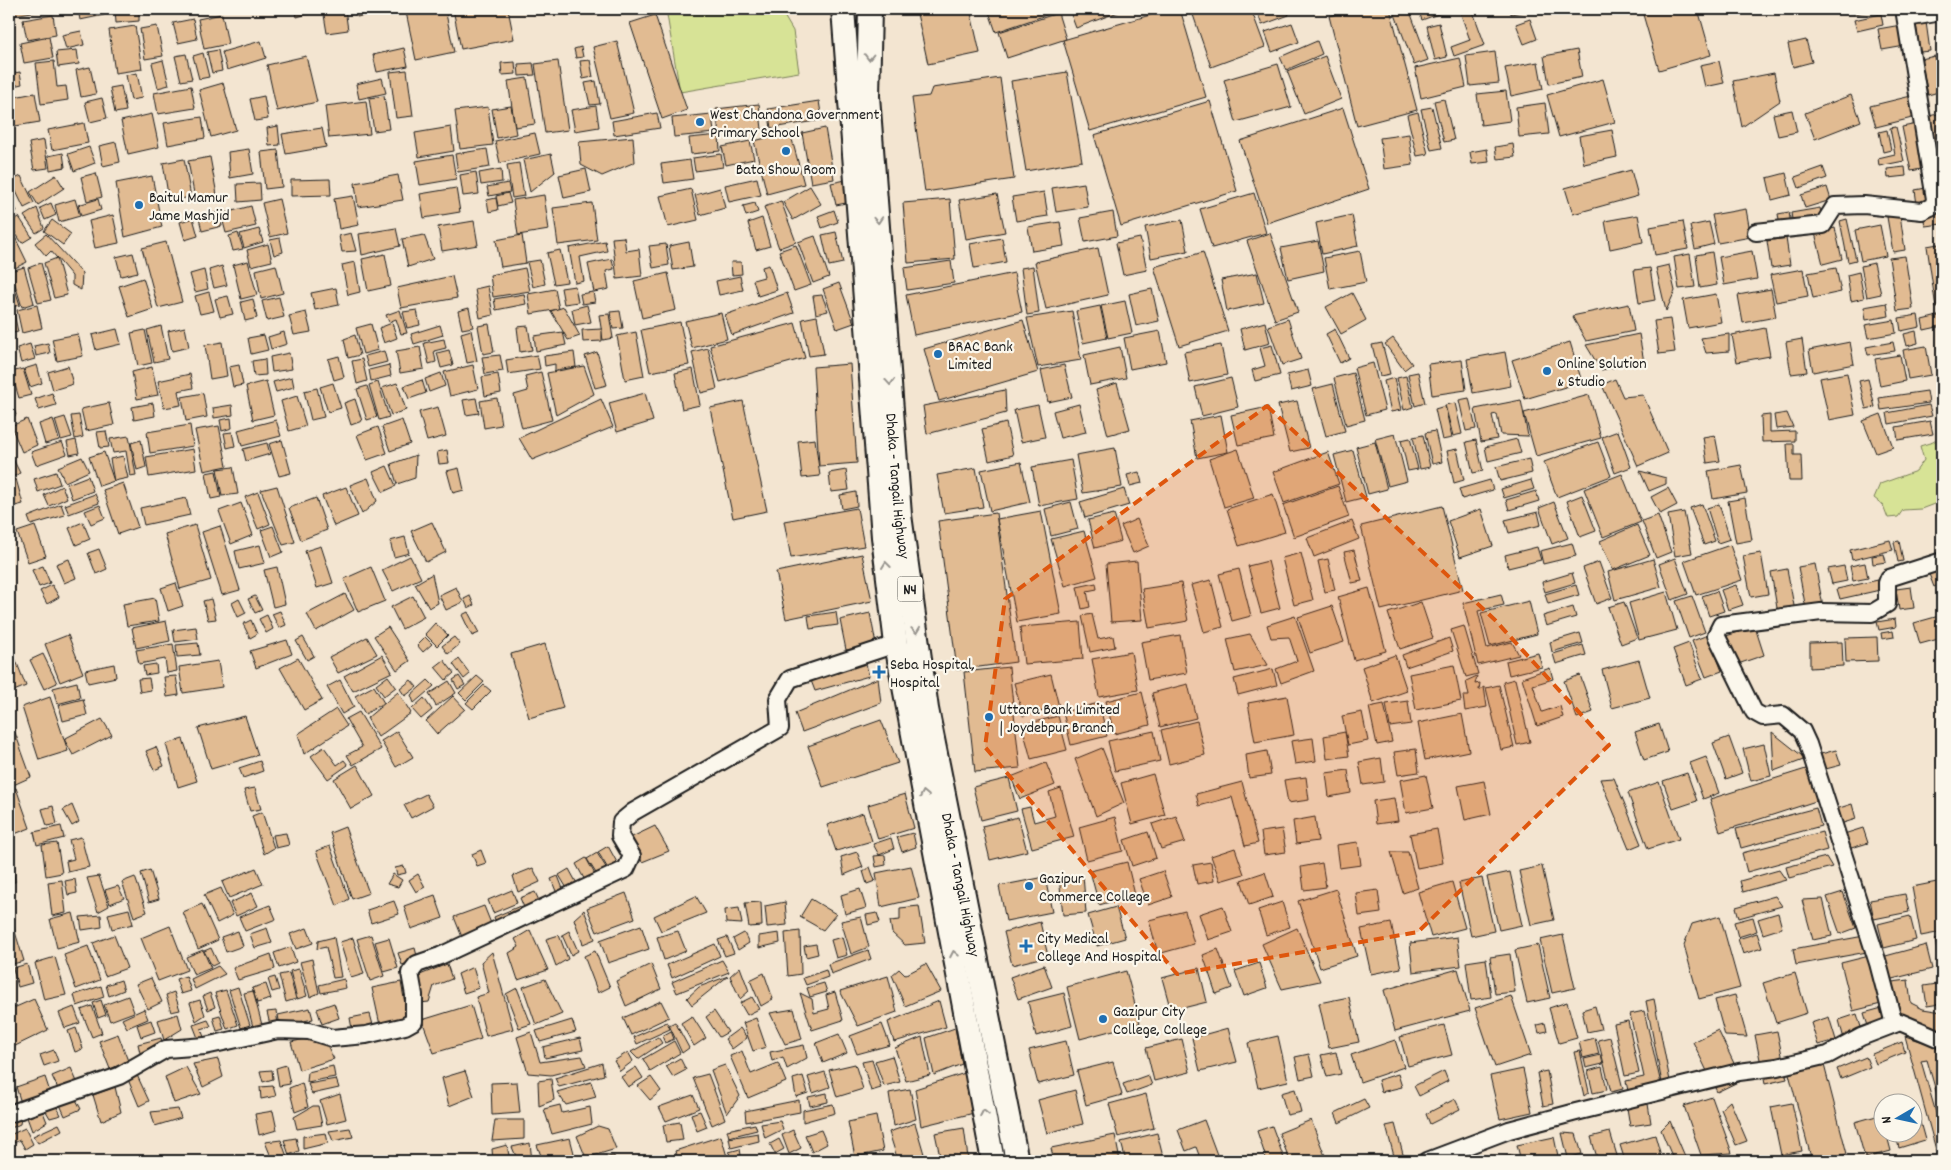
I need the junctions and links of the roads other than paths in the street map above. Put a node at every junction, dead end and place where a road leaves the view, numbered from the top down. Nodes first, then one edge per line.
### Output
1 (830, 9) edge
2 (843, 9) edge
3 (870, 9) edge
4 (1942, 12) edge
5 (1905, 14) edge
6 (845, 41) junction
7 (1756, 232) dead end
8 (1942, 561) edge
9 (896, 644) junction
10 (1894, 1024) junction
11 (1942, 1040) edge
12 (9, 1114) edge
13 (993, 1161) edge
14 (1017, 1161) edge
15 (1427, 1161) edge

1 - 6 highway
2 - 6 highway, Dhaka - Tangail Highway / N4
3 -> 14 highway, Dhaka - Tangail Highway / N4
4 - 5 street
5 - 7 street
9 -> 6 highway, Dhaka - Tangail Highway / N4
8 - 10 street
9 - 12 street
13 -> 9 highway, Dhaka - Tangail Highway / N4
10 - 11 street
10 - 15 street

